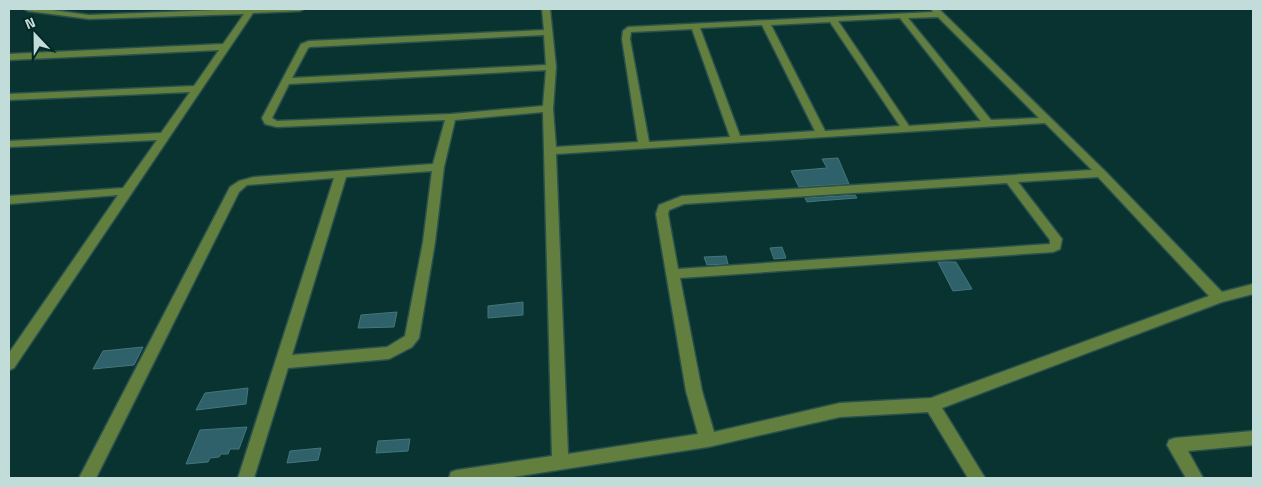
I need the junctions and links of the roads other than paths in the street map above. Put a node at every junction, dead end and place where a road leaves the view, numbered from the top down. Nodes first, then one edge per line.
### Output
1 (28, 9) edge
2 (300, 9) edge
3 (546, 9) edge
4 (172, 11) edge
5 (250, 11) junction
6 (938, 11) edge
7 (902, 16) junction
8 (832, 19) junction
9 (765, 22) junction
10 (695, 25) junction
11 (547, 32) junction
12 (224, 47) junction
13 (9, 57) edge
14 (551, 67) junction
15 (288, 81) junction
16 (196, 88) junction
17 (9, 97) edge
18 (548, 109) junction
19 (451, 117) junction
20 (1048, 120) junction
21 (988, 123) junction
22 (906, 128) junction
23 (821, 133) junction
24 (164, 136) junction
25 (736, 139) junction
26 (9, 144) edge
27 (644, 144) junction
28 (552, 151) junction
29 (438, 167) junction
30 (1101, 173) junction
31 (341, 174) junction
32 (1011, 180) junction
33 (126, 191) junction
34 (10, 202) edge
35 (673, 274) junction
36 (1253, 289) edge
37 (1218, 298) junction
38 (283, 362) junction
39 (9, 364) edge
40 (932, 405) junction
41 (1253, 438) edge
42 (708, 440) junction
43 (560, 462) junction
44 (87, 478) edge
45 (246, 478) edge
46 (457, 478) edge
47 (977, 478) edge
48 (1195, 478) edge

1 - 4 street
2 - 5 street
3 - 11 street
4 - 5 street
5 - 12 street
6 - 7 street
6 - 20 street
7 - 8 street
7 - 21 street
8 - 9 street
8 - 22 street
9 - 10 street
9 - 23 street
10 - 25 street
10 - 27 street
11 - 14 street
11 - 15 street
12 - 13 street
12 - 16 street
14 - 15 street
14 - 18 street
15 - 19 street
16 - 17 street
16 - 24 street
18 - 19 street
18 - 28 street
19 - 29 street
20 - 21 street
20 - 30 street
21 - 22 street
22 - 23 street
23 - 25 street
24 - 26 street
24 - 33 street
25 - 27 street
27 - 28 street
28 - 43 street
29 - 31 street
29 - 38 street
30 - 32 street
30 - 37 street
31 - 38 street
31 - 44 street
32 - 35 street
32 - 35 street
33 - 34 street
33 - 39 street
35 - 42 street
36 - 37 street
37 - 40 street
38 - 45 street
40 - 42 street
40 - 47 street
41 - 48 street
42 - 43 street
43 - 46 street

